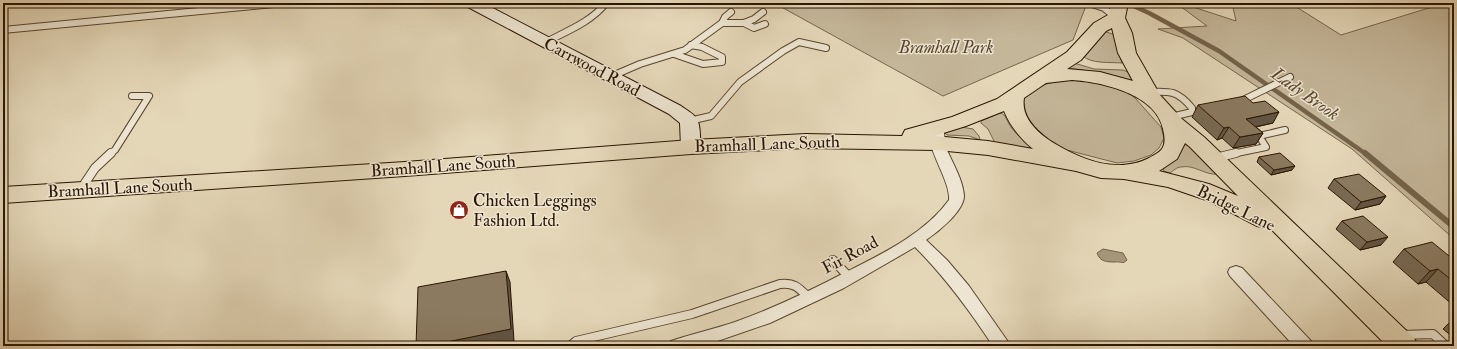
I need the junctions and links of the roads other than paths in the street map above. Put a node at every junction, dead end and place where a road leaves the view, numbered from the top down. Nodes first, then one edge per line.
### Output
1 (284, 3) edge
2 (471, 3) edge
3 (606, 3) edge
4 (1089, 3) edge
5 (1118, 10) edge
6 (732, 12) dead end
7 (763, 12) dead end
8 (722, 23) junction
9 (744, 23) junction
10 (765, 24) dead end
11 (3, 30) edge
12 (546, 42) junction
13 (691, 45) junction
14 (826, 48) dead end
15 (674, 54) junction
16 (612, 76) junction
17 (1044, 77) junction
18 (1290, 77) dead end
19 (1150, 95) junction
20 (132, 96) dead end
21 (1015, 96) junction
22 (1233, 105) edge
23 (1170, 119) junction
24 (689, 121) junction
25 (1285, 130) dead end
26 (937, 136) junction
27 (691, 147) junction
28 (1213, 158) junction
29 (1078, 164) junction
30 (1113, 172) junction
31 (80, 190) junction
32 (3, 195) edge
33 (1288, 233) junction
34 (917, 240) junction
35 (833, 260) dead end
36 (1236, 272) dead end
37 (850, 278) junction
38 (809, 298) junction
39 (1398, 341) edge
40 (684, 345) edge
41 (570, 346) edge
42 (1002, 346) edge
43 (1306, 346) edge
44 (1446, 346) edge

1 - 11 street
2 - 12 street, Carrwood Road
3 - 12 lane
4 - 5 lane
5 - 17 main road
5 - 19 main road
6 - 8 lane
7 - 9 lane
8 - 9 lane
8 - 13 lane
9 - 10 lane
12 - 16 street, Carrwood Road
13 - 15 lane
13 - 15 lane
14 - 24 lane
15 - 16 lane
16 - 24 street, Carrwood Road
17 - 19 main road
17 - 21 main road, Bramhall Lane South
18 - 22 lane
19 - 23 main road, Bridge Lane
19 - 23 lane
20 - 31 lane
21 - 26 main road, Bramhall Lane South
21 - 29 main road
23 - 28 main road, Bridge Lane
23 - 30 main road
24 - 27 street
25 - 28 lane
26 - 27 main road, Bramhall Lane South
26 - 29 main road, Bramhall Lane South
26 - 34 street, Fir Road
27 - 31 main road, Bramhall Lane South
28 - 33 main road, Bridge Lane
29 - 30 main road
30 - 33 main road, Bridge Lane
31 - 32 main road, Bramhall Lane South
33 - 39 main road, Bridge Lane
34 - 37 street, Fir Road
34 - 42 street
35 - 37 lane
36 - 43 street
37 - 38 street, Fir Road
38 - 40 street, Fir Road
38 - 41 lane
39 - 44 lane

